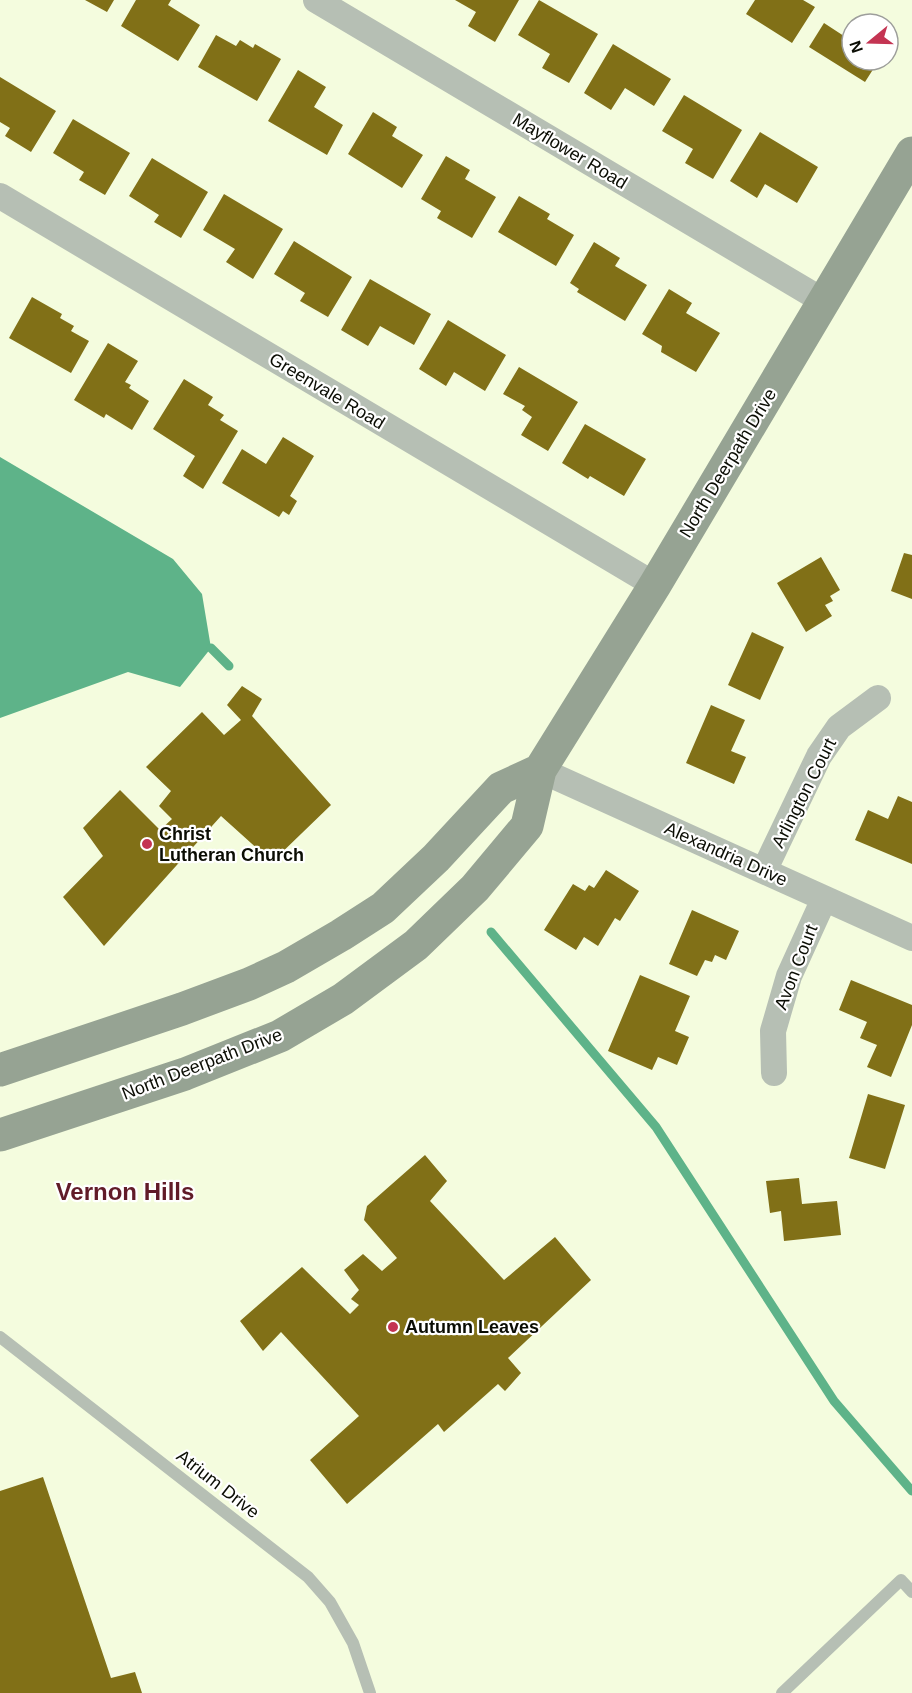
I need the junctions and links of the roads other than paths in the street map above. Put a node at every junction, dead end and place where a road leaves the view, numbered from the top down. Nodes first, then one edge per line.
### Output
1 (316, 0) edge
2 (912, 153) edge
3 (0, 196) edge
4 (825, 302) junction
5 (655, 585) junction
6 (878, 698) dead end
7 (540, 770) junction
8 (764, 871) junction
9 (824, 898) junction
10 (912, 939) edge
11 (0, 1070) edge
12 (774, 1073) dead end
13 (0, 1135) edge
14 (1, 1338) edge
15 (912, 1592) edge
16 (370, 1693) edge
17 (782, 1693) edge

1 - 4 street, Mayflower Road
2 - 4 street, North Deerpath Drive
3 - 5 street, Greenvale Road
4 - 5 street, North Deerpath Drive
5 - 7 street, North Deerpath Drive
6 - 8 street, Arlington Court
7 - 8 street, Alexandria Drive
7 - 11 street
7 - 13 street, North Deerpath Drive
8 - 9 street, Alexandria Drive
9 - 10 street, Alexandria Drive
9 - 12 street, Avon Court
14 - 16 lane, Atrium Drive
15 - 17 lane

